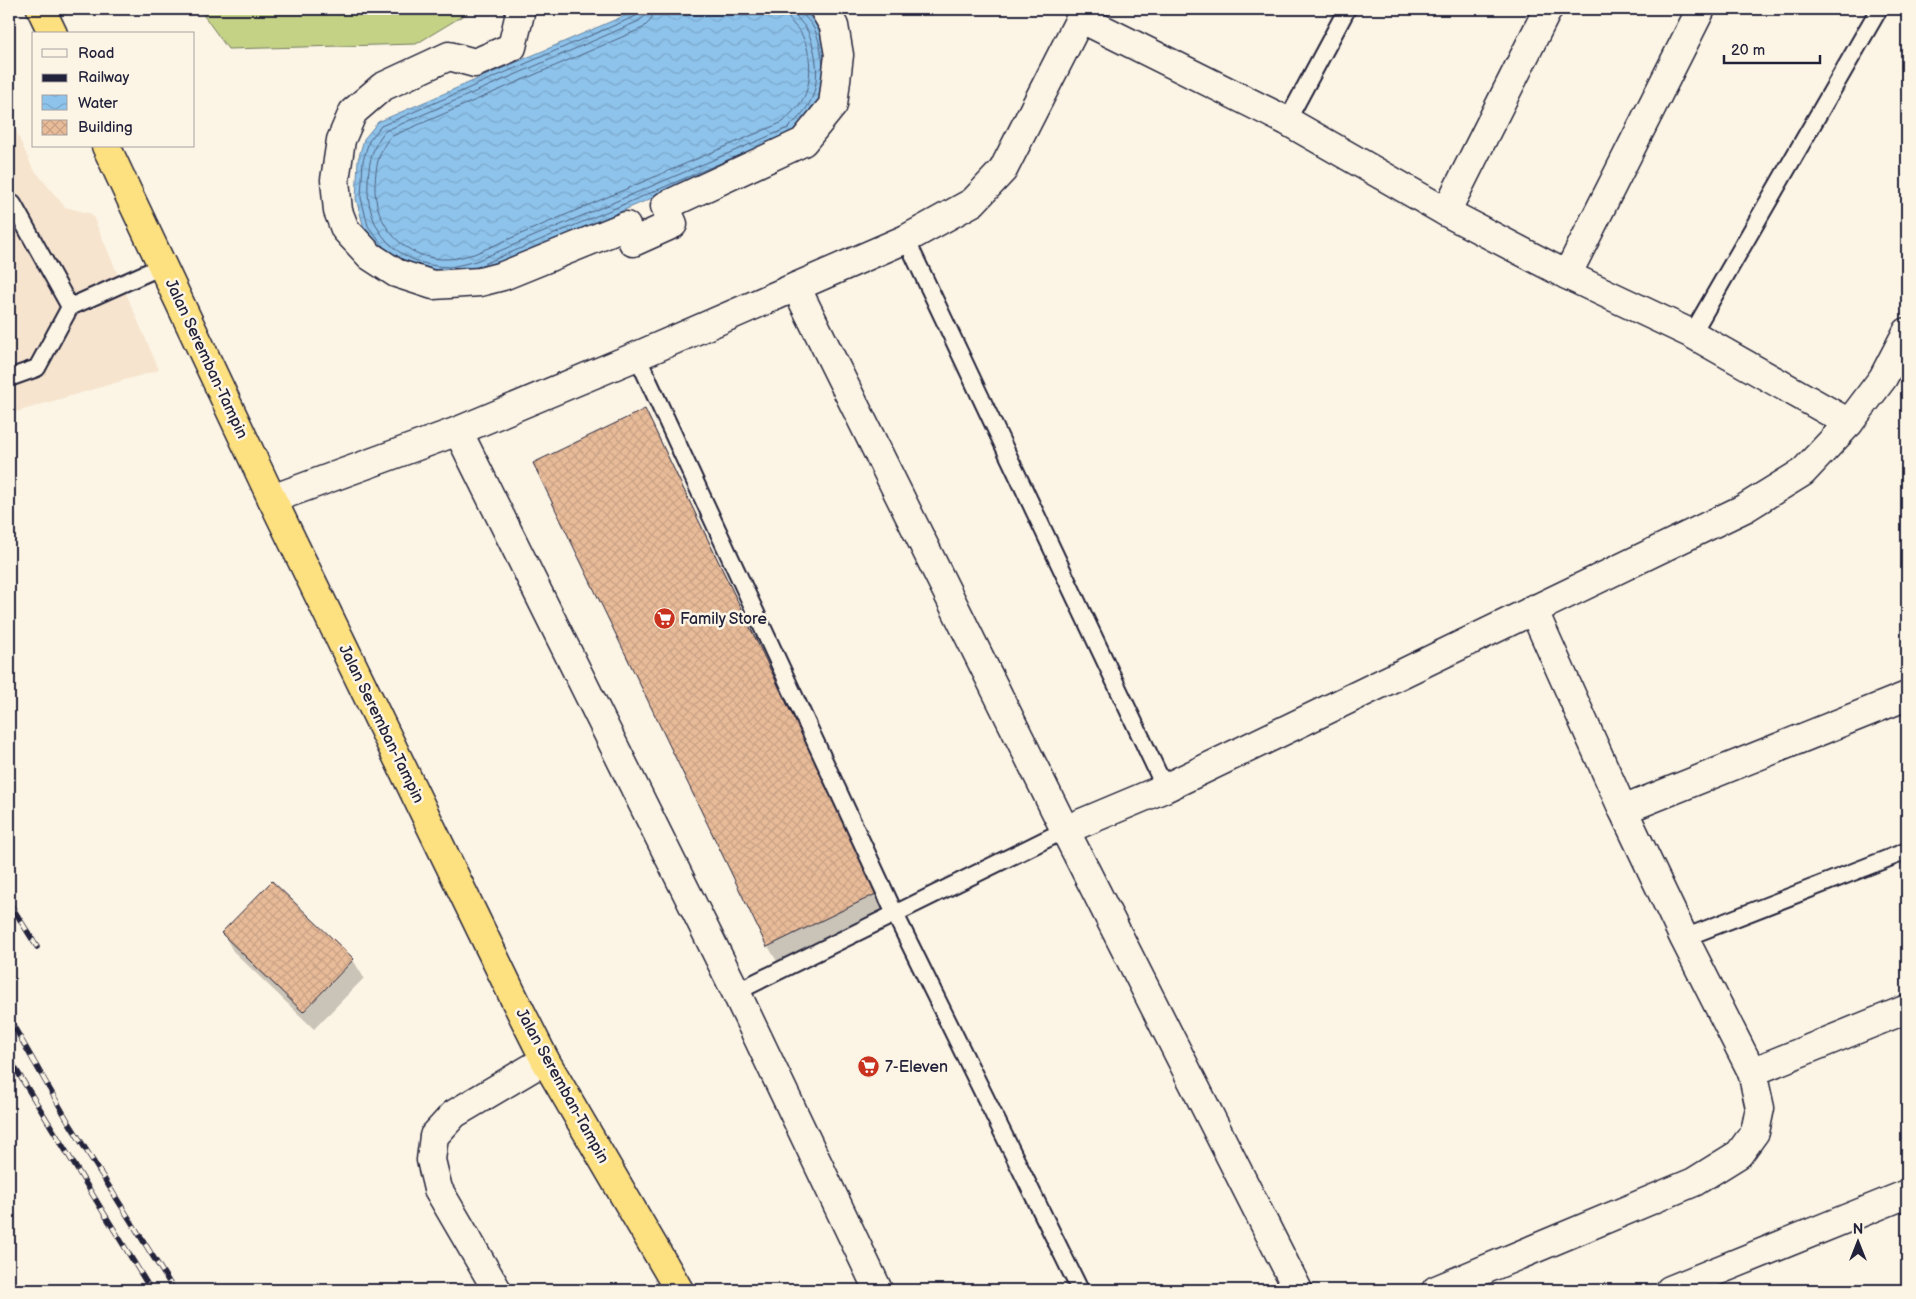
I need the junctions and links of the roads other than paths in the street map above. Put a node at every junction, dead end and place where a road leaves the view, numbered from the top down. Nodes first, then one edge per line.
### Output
1 (41, 9) edge
2 (521, 9) edge
3 (824, 9) edge
4 (1347, 9) edge
5 (1548, 9) edge
6 (1700, 9) edge
7 (1880, 9) edge
8 (1083, 14) edge
9 (52, 32) edge
10 (1287, 122) junction
11 (107, 148) edge
12 (9, 206) edge
13 (1446, 212) junction
14 (906, 239) junction
15 (162, 266) junction
16 (1567, 276) junction
17 (796, 287) junction
18 (70, 307) junction
19 (1907, 332) edge
20 (1692, 334) junction
21 (637, 356) junction
22 (9, 378) edge
23 (1848, 423) junction
24 (458, 431) junction
25 (272, 500) junction
26 (1533, 609) junction
27 (1907, 696) edge
28 (1164, 788) junction
29 (1623, 810) junction
30 (1064, 830) junction
31 (1907, 851) edge
32 (895, 914) junction
33 (1684, 938) junction
34 (736, 992) junction
35 (1907, 1009) edge
36 (545, 1060) junction
37 (1752, 1072) junction
38 (1907, 1194) edge
39 (497, 1290) edge
40 (679, 1290) edge
41 (878, 1290) edge
42 (1080, 1290) edge
43 (1298, 1290) edge
44 (1436, 1290) edge
45 (1670, 1290) edge

1 - 9 highway
2 - 3 street
4 - 10 lane
5 - 13 street
6 - 16 street
7 - 20 lane
8 - 10 street
8 - 14 street
10 - 13 street
11 - 15 highway, Jalan Seremban-Tampin
12 - 18 lane
13 - 16 street
14 - 17 street
14 - 28 lane
15 - 18 lane
15 - 25 highway, Jalan Seremban-Tampin
16 - 20 street
17 - 21 street
17 - 30 street
18 - 22 lane
19 - 23 street
20 - 23 street
21 - 24 street
21 - 32 lane
23 - 26 street
24 - 25 street
24 - 34 street
25 - 36 highway, Jalan Seremban-Tampin
26 - 28 street
26 - 29 street
27 - 29 street
28 - 30 street
29 - 33 street
30 - 32 lane
30 - 43 street
31 - 33 lane
32 - 34 lane
32 - 42 lane
33 - 37 street
34 - 41 street
35 - 37 street
36 - 39 street
36 - 40 highway, Jalan Seremban-Tampin
37 - 44 street
38 - 45 street

